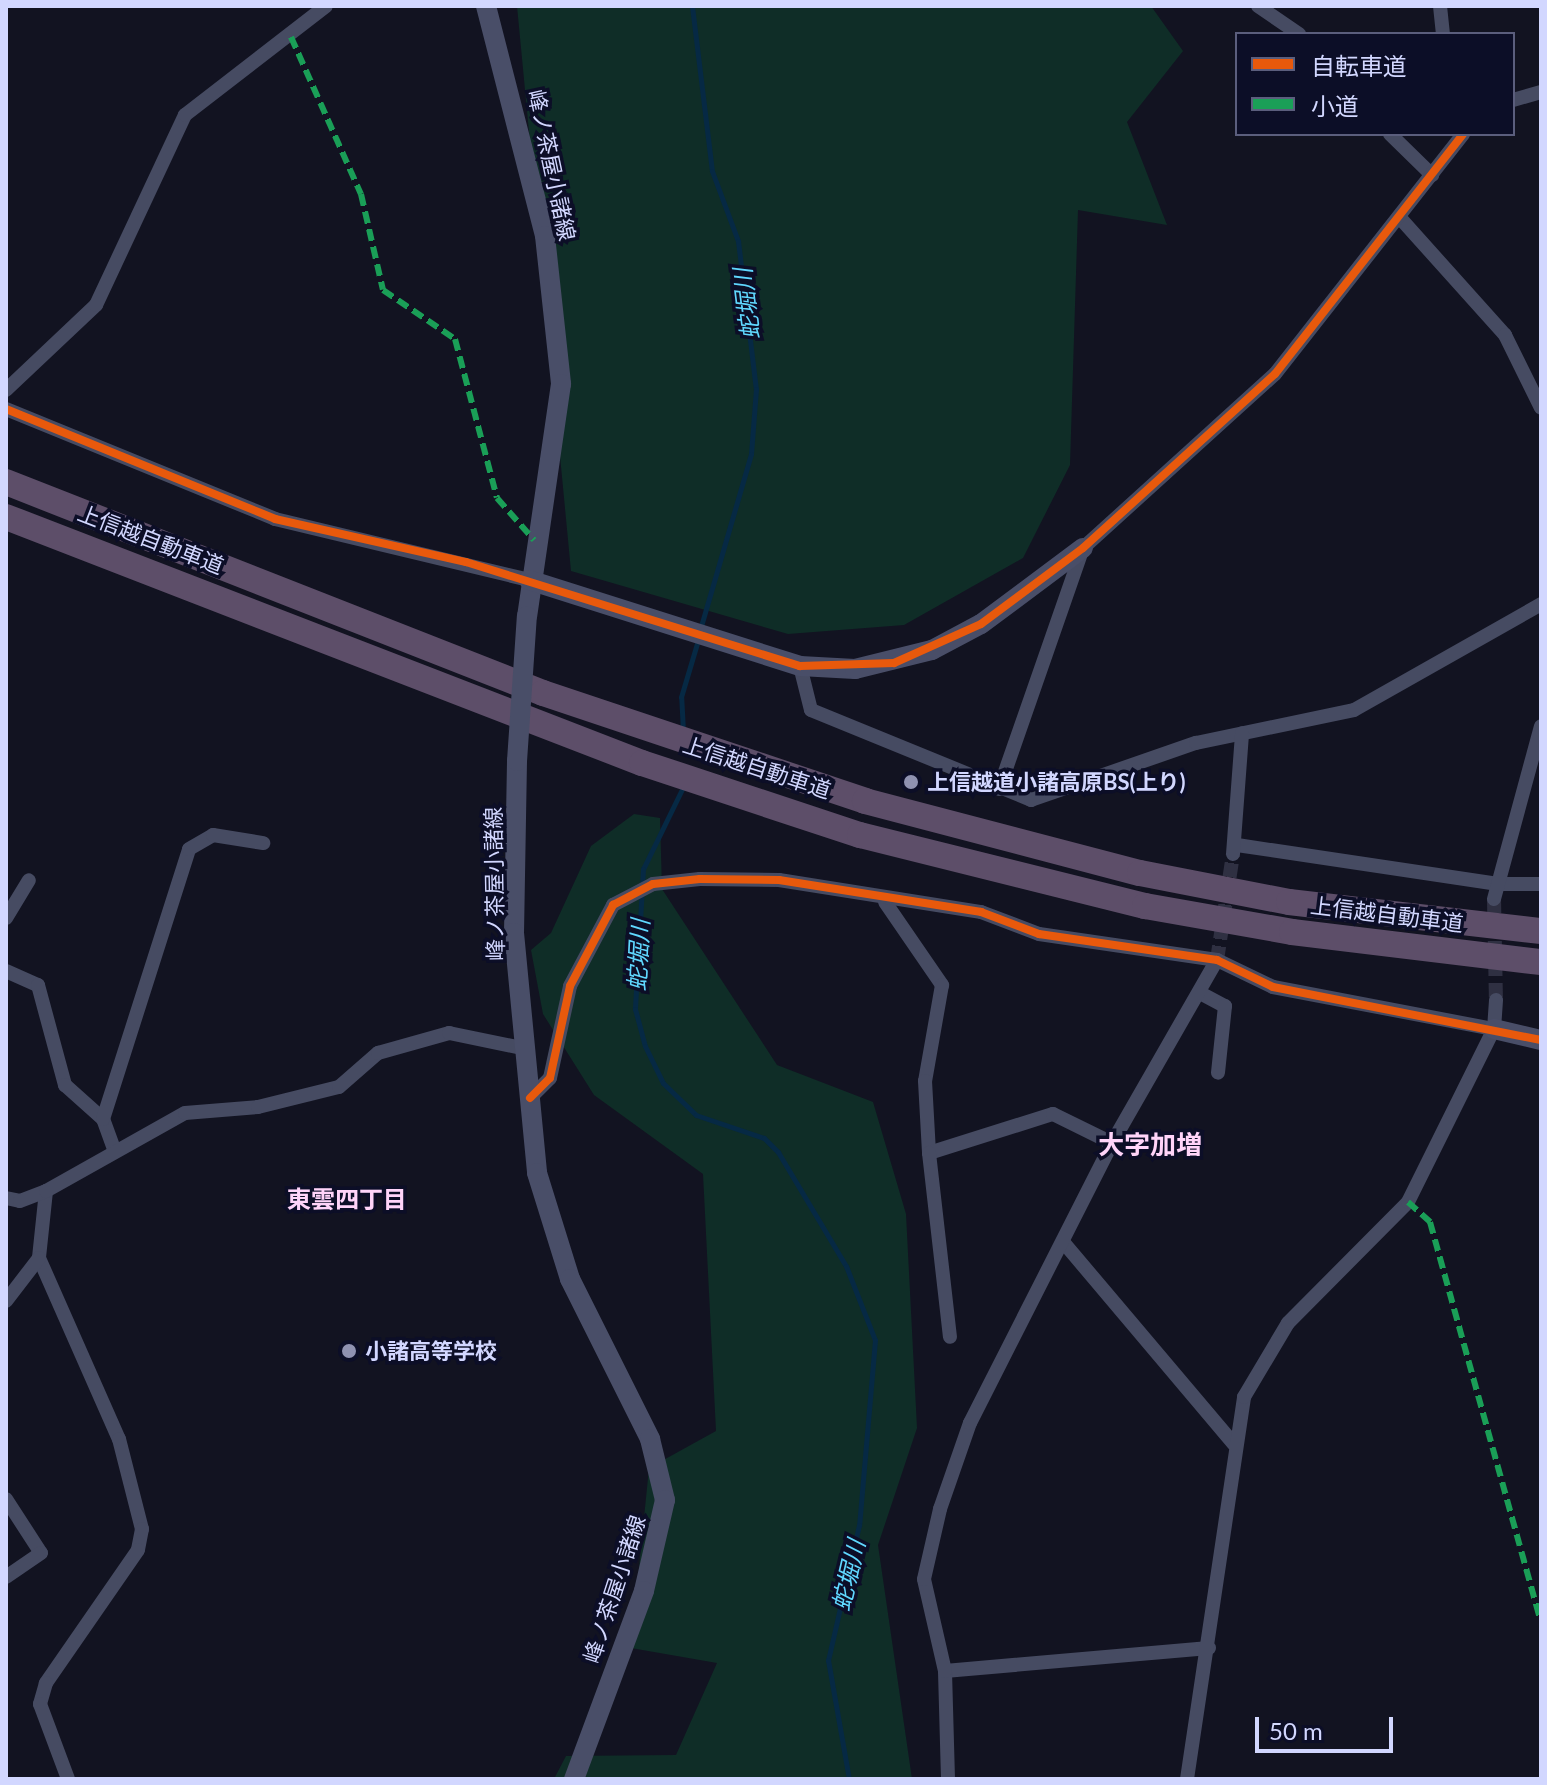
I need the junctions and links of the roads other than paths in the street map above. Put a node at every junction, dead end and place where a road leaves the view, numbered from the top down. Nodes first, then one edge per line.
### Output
1 (326, 6) edge
2 (486, 6) edge
3 (1258, 6) edge
4 (1440, 6) edge
5 (1296, 32) edge
6 (1443, 32) edge
7 (1541, 92) edge
8 (1515, 99) edge
9 (1392, 136) edge
10 (1461, 136) edge
11 (1432, 175) junction
12 (1401, 219) junction
13 (6, 390) edge
14 (1541, 408) edge
15 (6, 409) edge
16 (6, 482) edge
17 (6, 517) edge
18 (1083, 548) junction
19 (529, 580) junction
20 (1541, 604) edge
21 (800, 666) junction
22 (1541, 726) edge
23 (1242, 733) junction
24 (999, 789) junction
25 (263, 843) dead end
26 (29, 880) dead end
27 (1541, 884) edge
28 (1496, 892) junction
29 (885, 902) junction
30 (6, 918) edge
31 (1541, 931) edge
32 (1217, 960) junction
33 (1541, 962) edge
34 (6, 971) edge
35 (1202, 994) junction
36 (1496, 1000) tunnel mouth
37 (1494, 1029) junction
38 (1541, 1040) edge
39 (527, 1049) junction
40 (1218, 1073) dead end
41 (530, 1098) junction
42 (103, 1119) junction
43 (1112, 1143) junction
44 (114, 1149) junction
45 (929, 1153) junction
46 (46, 1191) junction
47 (6, 1198) edge
48 (1064, 1243) junction
49 (39, 1258) junction
50 (6, 1301) edge
51 (950, 1337) dead end
52 (1234, 1444) junction
53 (6, 1499) edge
54 (6, 1577) edge
55 (1209, 1648) junction
56 (945, 1671) junction
57 (68, 1779) edge
58 (574, 1779) edge
59 (948, 1779) edge
60 (1187, 1779) edge

1 - 13 street
2 - 19 main road, 峰ノ茶屋小諸線
3 - 5 street
4 - 6 street
7 - 8 street
9 - 11 street
10 - 11 street
11 - 12 street
12 - 14 street
12 - 18 street
15 - 19 street
16 - 31 highway, 上信越自動車道
17 - 33 highway, 上信越自動車道
18 - 21 main road
18 - 24 street
19 - 21 main road
19 - 39 main road, 峰ノ茶屋小諸線, bridge
20 - 23 street
21 - 24 street
22 - 28 street
23 - 24 street
23 - 28 street
25 - 42 street
26 - 30 street
27 - 28 street
29 - 32 street
29 - 41 street
29 - 45 street
32 - 35 street
32 - 37 street
34 - 42 street
35 - 40 street
35 - 43 street
36 - 37 street
37 - 38 main road
37 - 52 street
39 - 41 main road, 峰ノ茶屋小諸線
39 - 44 street
41 - 58 main road, 峰ノ茶屋小諸線
42 - 44 street
43 - 45 street
43 - 48 street
44 - 46 street
45 - 51 street
46 - 47 street
46 - 49 street
48 - 52 street
48 - 56 street
49 - 50 street
49 - 57 street
52 - 55 street
53 - 54 street
55 - 56 street
55 - 60 street
56 - 59 street

